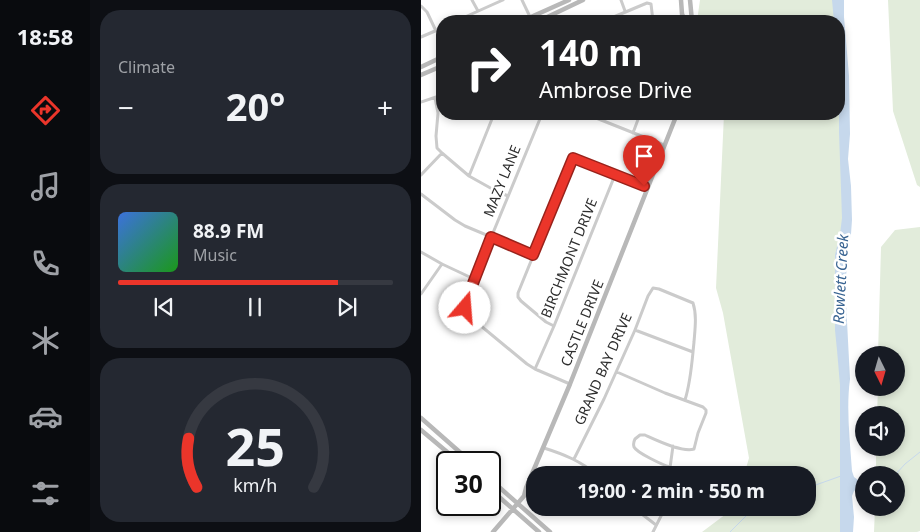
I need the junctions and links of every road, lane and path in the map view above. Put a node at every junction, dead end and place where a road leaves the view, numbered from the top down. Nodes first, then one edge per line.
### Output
1 (472, 0) edge
2 (503, 0) edge
3 (521, 0) edge
4 (569, 0) edge
5 (583, 0) edge
6 (621, 0) edge
7 (681, 0) edge
8 (690, 0) edge
9 (421, 6) edge
10 (625, 11) junction
11 (478, 12) junction
12 (471, 15) edge
13 (529, 15) edge
14 (539, 15) edge
15 (552, 15) edge
16 (617, 15) edge
17 (652, 15) edge
18 (682, 15) edge
19 (691, 15) edge
20 (436, 30) joint
21 (421, 37) edge
22 (436, 60) edge
23 (421, 67) edge
24 (436, 68) edge
25 (421, 74) edge
26 (435, 98) joint
27 (421, 102) edge
28 (436, 103) edge
29 (438, 120) edge
30 (492, 120) edge
31 (540, 120) edge
32 (603, 120) edge
33 (638, 120) edge
34 (675, 120) edge
35 (633, 132) junction
36 (665, 145) junction
37 (442, 153) junction
38 (421, 174) edge
39 (615, 175) junction
40 (469, 176) junction
41 (648, 188) junction
42 (421, 194) edge
43 (509, 196) junction
44 (491, 237) junction
45 (421, 252) edge
46 (533, 255) junction
47 (442, 264) junction
48 (474, 279) junction
49 (421, 294) edge
50 (554, 326) junction
51 (635, 330) junction
52 (693, 352) junction
53 (535, 369) junction
54 (617, 372) junction
55 (570, 384) junction
56 (685, 400) junction
57 (421, 418) edge
58 (421, 430) edge
59 (673, 446) junction
60 (544, 448) junction
61 (446, 451) edge
62 (458, 451) edge
63 (574, 459) junction
64 (584, 466) edge
65 (668, 466) edge
66 (670, 466) edge
67 (501, 489) edge
68 (501, 499) edge
69 (518, 504) junction
70 (513, 510) junction
71 (644, 516) edge
72 (661, 516) edge
73 (656, 525) junction
74 (493, 532) edge
75 (539, 532) edge
76 (550, 532) edge
77 (653, 532) edge

1 - 11 street
2 - 11 street
3 - 13 street
4 - 14 street
5 - 15 street
6 - 10 street
7 - 18 street
8 - 19 street
9 - 20 street
10 - 16 street
10 - 17 street
11 - 12 street
20 - 21 street
22 - 23 street
24 - 25 street
26 - 27 street
26 - 28 street
29 - 37 street
30 - 40 street
31 - 43 street, MAZY LANE
32 - 35 street
33 - 35 street
34 - 36 street, CASTLE DRIVE
35 - 36 street
36 - 41 street, CASTLE DRIVE
37 - 38 street
37 - 40 street
39 - 41 street
39 - 46 street
39 - 50 street, BIRCHMONT DRIVE
40 - 43 street
41 - 55 street, CASTLE DRIVE
42 - 44 street
43 - 44 street, MAZY LANE
44 - 46 street
44 - 48 street, MAZY LANE
45 - 47 street
46 - 50 street
47 - 48 street
47 - 49 street
48 - 53 street, MAZY LANE
50 - 53 street, BIRCHMONT DRIVE
51 - 52 street
51 - 52 street, GRAND BAY DRIVE
51 - 54 street, GRAND BAY DRIVE
52 - 56 street
53 - 55 street
54 - 56 street
54 - 63 street, GRAND BAY DRIVE
55 - 60 street, CASTLE DRIVE
56 - 59 street
57 - 62 street
58 - 61 street
59 - 65 street
59 - 66 street
60 - 63 street
60 - 69 street, CASTLE DRIVE
63 - 64 street
67 - 69 street
68 - 70 street
69 - 70 street, CASTLE DRIVE
69 - 76 street
70 - 74 street, CASTLE DRIVE
70 - 75 street
71 - 73 street
72 - 73 street
73 - 77 street

